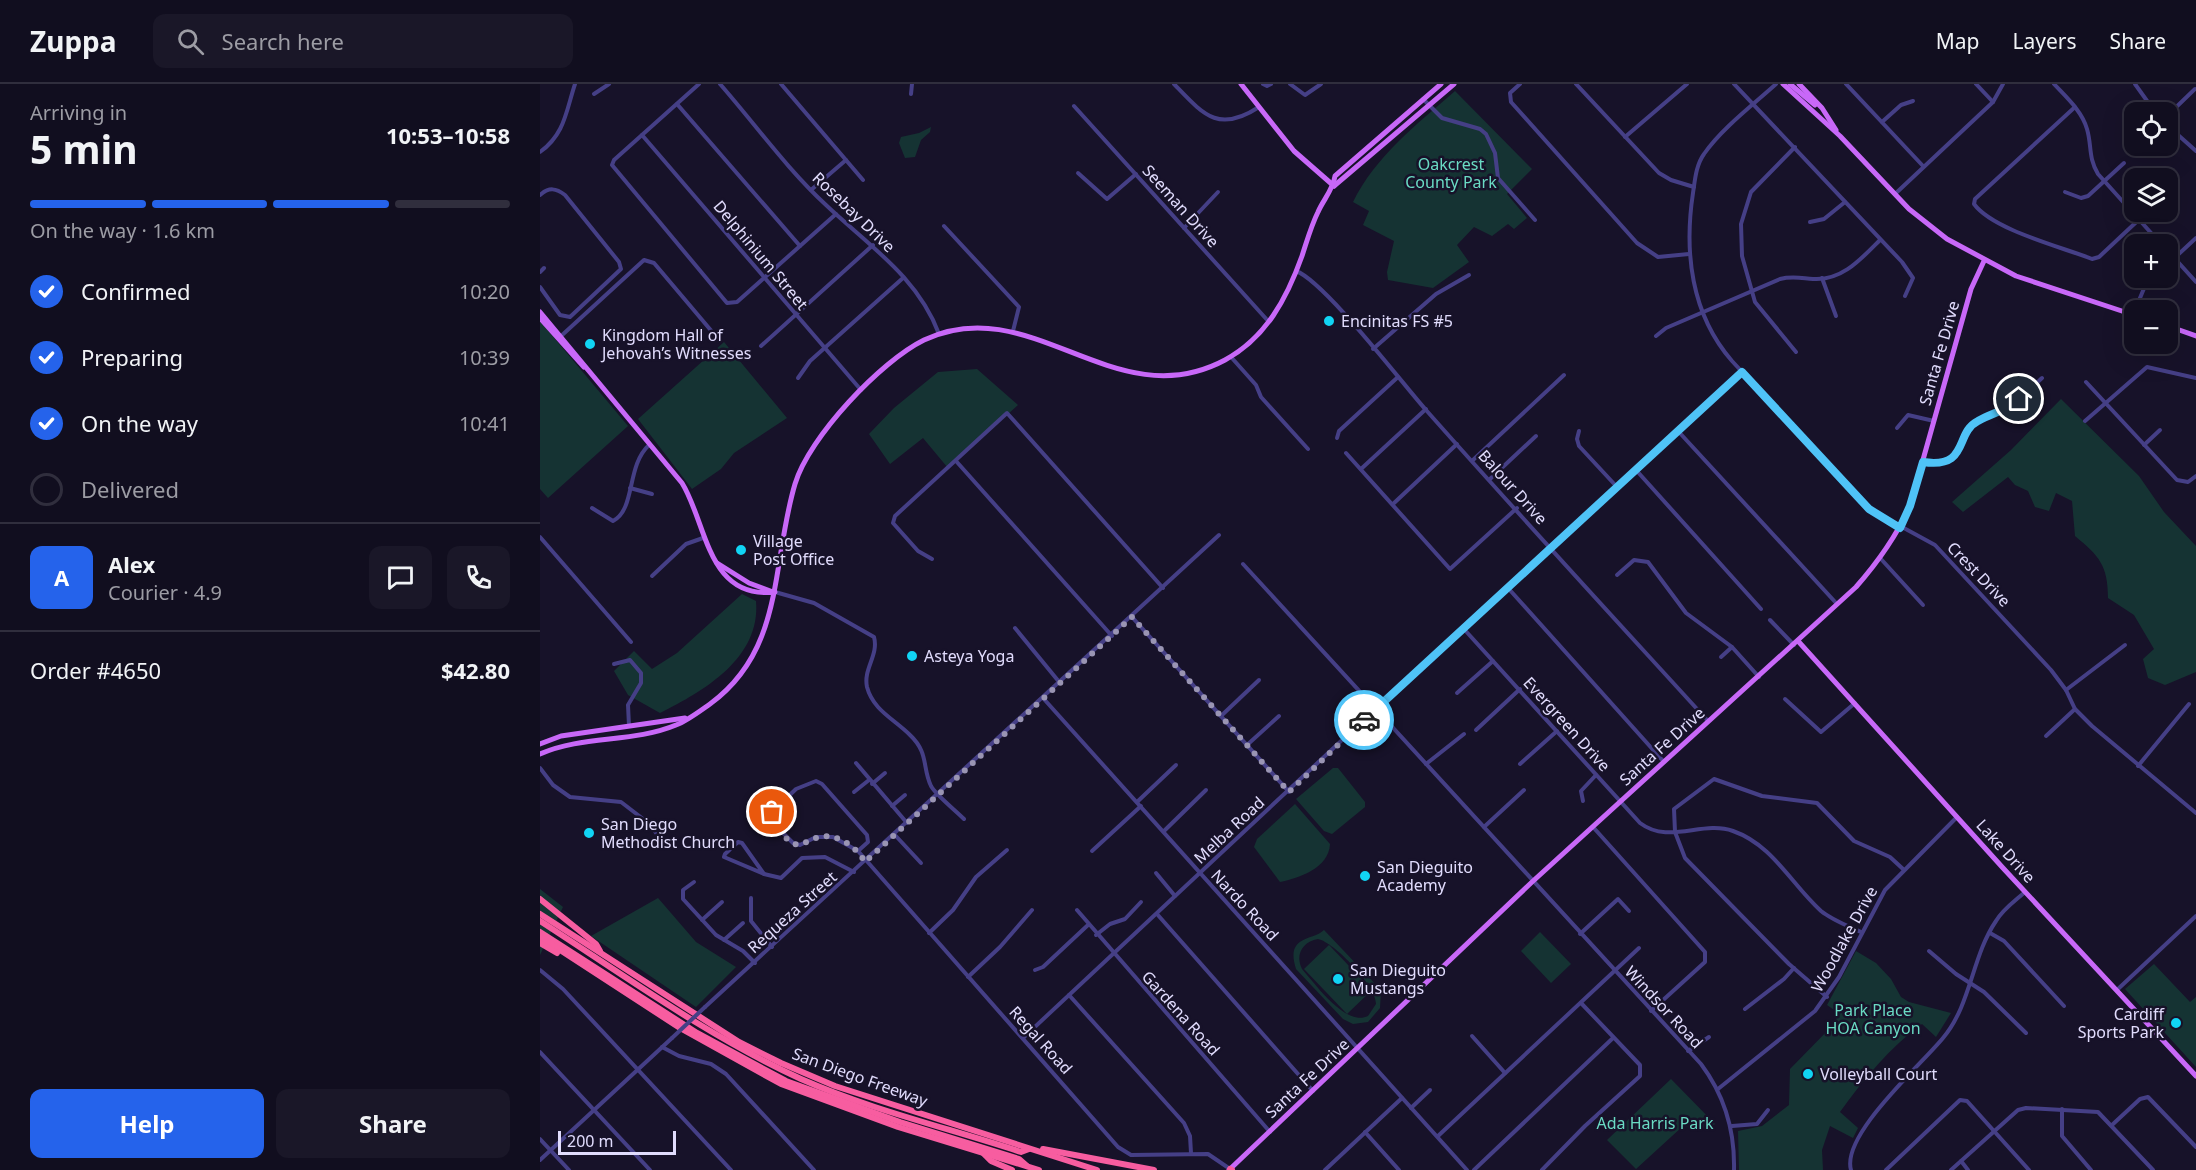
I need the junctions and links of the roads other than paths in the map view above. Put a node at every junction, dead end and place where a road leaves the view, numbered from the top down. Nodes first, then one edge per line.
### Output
1 (575, 84) edge
2 (609, 84) edge
3 (699, 84) edge
4 (720, 84) edge
5 (781, 84) edge
6 (912, 84) edge
7 (1174, 84) edge
8 (1241, 84) edge
9 (1263, 84) edge
10 (1271, 84) edge
11 (1290, 84) edge
12 (1321, 84) edge
13 (1441, 84) edge
14 (1454, 84) edge
15 (1520, 84) edge
16 (1576, 84) edge
17 (1687, 84) edge
18 (1734, 84) edge
19 (1776, 84) edge
20 (1783, 84) edge
21 (1790, 84) edge
22 (1799, 84) edge
23 (1846, 84) edge
24 (1976, 84) edge
25 (2003, 84) edge
26 (2054, 84) edge
27 (2135, 84) edge
28 (2195, 89) edge
29 (594, 94) dead end
30 (911, 94) dead end
31 (1423, 99) junction
32 (1913, 101) dead end
33 (1993, 102) junction
34 (2148, 102) edge
35 (677, 104) junction
36 (1755, 104) junction
37 (1429, 105) junction
38 (2178, 105) edge
39 (1074, 106) dead end
40 (1259, 106) junction
41 (2075, 107) junction
42 (1822, 108) junction
43 (1882, 122) junction
44 (642, 135) junction
45 (2178, 135) edge
46 (1840, 136) junction
47 (1625, 137) junction
48 (1795, 147) junction
49 (2196, 151) edge
50 (540, 152) edge
51 (846, 160) junction
52 (2124, 163) dead end
53 (1923, 166) junction
54 (1078, 173) dead end
55 (1136, 174) junction
56 (863, 180) dead end
57 (2103, 181) junction
58 (1334, 186) junction
59 (1694, 187) junction
60 (811, 190) junction
61 (1218, 192) dead end
62 (2065, 192) dead end
63 (540, 195) edge
64 (1895, 195) junction
65 (1845, 202) junction
66 (2124, 204) edge
67 (836, 214) junction
68 (1535, 220) dead end
69 (1810, 222) dead end
70 (2135, 222) edge
71 (2141, 222) edge
72 (944, 226) dead end
73 (1184, 228) junction
74 (2152, 234) edge
75 (2196, 238) edge
76 (1880, 240) junction
77 (873, 245) junction
78 (800, 246) junction
79 (1689, 254) junction
80 (2178, 254) edge
81 (1984, 261) junction
82 (2178, 262) edge
83 (544, 268) dead end
84 (1296, 271) junction
85 (540, 272) edge
86 (1469, 275) dead end
87 (765, 277) junction
88 (903, 278) junction
89 (1822, 278) junction
90 (2196, 282) edge
91 (540, 287) edge
92 (1751, 291) junction
93 (1905, 296) dead end
94 (2124, 310) edge
95 (540, 312) edge
96 (1702, 312) junction
97 (795, 315) junction
98 (1836, 316) dead end
99 (540, 318) edge
100 (1269, 322) junction
101 (2178, 330) edge
102 (1013, 331) junction
103 (714, 334) dead end
104 (939, 334) junction
105 (1656, 336) dead end
106 (2196, 336) edge
107 (560, 337) junction
108 (760, 346) dead end
109 (826, 347) junction
110 (1373, 349) junction
111 (1796, 352) dead end
112 (1231, 357) junction
113 (1742, 372) junction
114 (1564, 375) dead end
115 (1398, 377) junction
116 (798, 378) dead end
117 (2042, 378) dead end
118 (2196, 378) edge
119 (2086, 382) dead end
120 (861, 391) junction
121 (2106, 402) junction
122 (1426, 410) junction
123 (1934, 421) junction
124 (2085, 421) dead end
125 (1897, 428) dead end
126 (2160, 430) dead end
127 (1579, 431) dead end
128 (1678, 431) junction
129 (1536, 436) dead end
130 (1337, 438) dead end
131 (1457, 444) junction
132 (649, 445) junction
133 (2145, 445) junction
134 (1308, 449) dead end
135 (1346, 453) dead end
136 (956, 460) junction
137 (1473, 460) junction
138 (1923, 462) junction
139 (1361, 469) junction
140 (1636, 470) junction
141 (2196, 476) edge
142 (1490, 479) junction
143 (1617, 487) junction
144 (630, 488) junction
145 (652, 495) dead end
146 (1393, 504) junction
147 (592, 508) dead end
148 (1517, 508) junction
149 (1900, 528) junction
150 (1219, 535) dead end
151 (540, 537) edge
152 (703, 538) junction
153 (1550, 548) junction
154 (1881, 559) junction
155 (932, 560) dead end
156 (1243, 564) dead end
157 (1617, 575) dead end
158 (652, 576) dead end
159 (1163, 588) junction
160 (1508, 588) junction
161 (774, 592) junction
162 (1837, 604) junction
163 (1923, 605) dead end
164 (1761, 609) dead end
165 (1132, 617) junction
166 (1770, 620) dead end
167 (1015, 628) dead end
168 (1463, 628) junction
169 (1112, 636) junction
170 (631, 642) dead end
171 (1796, 643) junction
172 (2125, 645) dead end
173 (1732, 647) junction
174 (1720, 657) dead end
175 (1493, 661) junction
176 (614, 664) dead end
177 (1759, 677) junction
178 (1259, 680) dead end
179 (1060, 682) junction
180 (1520, 689) junction
181 (2066, 690) junction
182 (1457, 693) dead end
183 (1043, 698) junction
184 (1785, 699) dead end
185 (1855, 703) junction
186 (2189, 704) dead end
187 (1377, 708) junction
188 (2075, 709) junction
189 (1221, 716) junction
190 (1279, 716) dead end
191 (687, 718) junction
192 (1709, 722) junction
193 (629, 726) junction
194 (1476, 730) dead end
195 (1557, 731) junction
196 (1464, 734) dead end
197 (2046, 735) dead end
198 (540, 744) edge
199 (1247, 745) junction
200 (540, 754) edge
201 (1664, 762) junction
202 (856, 763) dead end
203 (1426, 764) junction
204 (1520, 764) dead end
205 (1176, 765) dead end
206 (2138, 766) junction
207 (540, 768) edge
208 (885, 773) dead end
209 (1596, 775) junction
210 (870, 782) junction
211 (1206, 790) dead end
212 (1524, 790) dead end
213 (855, 792) dead end
214 (1289, 792) junction
215 (938, 794) junction
216 (905, 795) dead end
217 (1583, 801) dead end
218 (1621, 802) junction
219 (1139, 804) junction
220 (892, 806) junction
221 (2196, 813) edge
222 (1958, 817) junction
223 (964, 819) dead end
224 (907, 822) junction
225 (1484, 827) junction
226 (1593, 827) junction
227 (1164, 831) junction
228 (1675, 832) junction
229 (894, 834) junction
230 (662, 840) dead end
231 (1007, 850) dead end
232 (858, 851) junction
233 (1092, 851) dead end
234 (865, 862) junction
235 (921, 863) dead end
236 (1903, 868) junction
237 (854, 872) junction
238 (1156, 873) dead end
239 (1200, 873) junction
240 (764, 874) junction
241 (694, 882) dead end
242 (1532, 882) junction
243 (2025, 892) junction
244 (1175, 896) junction
245 (751, 898) dead end
246 (540, 899) edge
247 (722, 902) dead end
248 (1141, 902) dead end
249 (1032, 910) dead end
250 (1077, 910) dead end
251 (1629, 911) dead end
252 (540, 914) edge
253 (1157, 914) junction
254 (2196, 916) edge
255 (702, 920) junction
256 (540, 921) edge
257 (742, 923) dead end
258 (1088, 925) junction
259 (540, 932) edge
260 (1861, 932) junction
261 (929, 933) junction
262 (1990, 933) junction
263 (1580, 934) junction
264 (1096, 935) junction
265 (540, 937) edge
266 (724, 940) junction
267 (540, 943) edge
268 (772, 947) junction
269 (1639, 948) dead end
270 (1929, 951) dead end
271 (602, 954) junction
272 (1113, 954) junction
273 (755, 963) junction
274 (1794, 968) junction
275 (540, 970) edge
276 (1035, 970) dead end
277 (1614, 971) junction
278 (968, 976) junction
279 (1969, 983) junction
280 (2118, 990) junction
281 (1070, 995) junction
282 (633, 997) junction
283 (1827, 997) junction
284 (1581, 1003) junction
285 (2064, 1006) dead end
286 (1745, 1009) dead end
287 (1651, 1011) junction
288 (2026, 1034) dead end
289 (1472, 1036) dead end
290 (1709, 1037) dead end
291 (1023, 1038) junction
292 (1613, 1038) junction
293 (662, 1047) junction
294 (1358, 1048) junction
295 (1688, 1051) junction
296 (540, 1052) edge
297 (638, 1070) junction
298 (1505, 1073) junction
299 (2196, 1076) edge
300 (1430, 1089) dead end
301 (1718, 1089) junction
302 (1313, 1091) junction
303 (1402, 1098) junction
304 (1411, 1108) junction
305 (2062, 1109) junction
306 (594, 1110) junction
307 (1768, 1110) dead end
308 (2112, 1125) junction
309 (1731, 1126) junction
310 (1994, 1131) junction
311 (1270, 1132) junction
312 (1365, 1132) junction
313 (1438, 1136) junction
314 (540, 1139) edge
315 (1016, 1144) junction
316 (2196, 1147) edge
317 (1029, 1148) junction
318 (550, 1150) junction
319 (1191, 1153) junction
320 (984, 1154) junction
321 (540, 1160) edge
322 (1960, 1161) junction
323 (1030, 1168) junction
324 (1329, 1169) edge
325 (569, 1170) edge
326 (650, 1170) edge
327 (731, 1170) edge
328 (814, 1170) edge
329 (1012, 1170) edge
330 (1038, 1170) edge
331 (1097, 1170) edge
332 (1154, 1170) edge
333 (1231, 1170) edge
334 (1399, 1170) edge
335 (1467, 1170) edge
336 (1474, 1170) edge
337 (1542, 1170) edge
338 (1734, 1170) edge
339 (1851, 1170) edge
340 (1886, 1170) edge
341 (1951, 1170) edge
342 (1968, 1170) edge
343 (2030, 1170) edge
344 (2091, 1170) edge
345 (2153, 1170) edge

1 - 50 street
2 - 29 street
3 - 35 street
4 - 60 street, Rosebay Drive
5 - 51 street
6 - 30 street
7 - 40 street
8 - 40 main road
9 - 10 street
11 - 12 street
13 - 31 main road
14 - 37 main road
15 - 79 street
16 - 47 street
17 - 47 street
18 - 36 street
19 - 36 street, Crest Drive
20 - 46 main road
21 - 42 main road
22 - 42 main road
23 - 43 street
24 - 33 street
25 - 33 street
26 - 41 street
27 - 34 street
28 - 38 street
31 - 37 street
31 - 58 main road
32 - 43 street
33 - 53 street
35 - 44 street
35 - 78 street
36 - 48 street
36 - 59 street, Crest Drive
37 - 58 main road
37 - 68 street
39 - 55 street, Seeman Drive
40 - 58 main road
41 - 57 street
41 - 70 street
42 - 46 main road
43 - 53 street
44 - 87 street, Delphinium Street
44 - 87 street
45 - 49 street
46 - 64 main road
47 - 59 street
48 - 65 street
48 - 92 street
51 - 56 street
51 - 60 street
52 - 57 street
53 - 64 street
54 - 55 street
55 - 73 street, Seeman Drive
57 - 62 street
57 - 66 street
58 - 84 main road
59 - 79 street, Crest Drive
60 - 67 street, Rosebay Drive
61 - 73 street
63 - 91 street
64 - 81 main road
65 - 69 street
65 - 76 street
67 - 77 street, Rosebay Drive
67 - 78 street
71 - 74 street
72 - 102 street
73 - 100 street, Seeman Drive
75 - 80 street
76 - 89 street
76 - 93 street
77 - 88 street, Rosebay Drive
77 - 97 street
78 - 87 street
79 - 96 street, Crest Drive
81 - 94 main road
81 - 123 main road, Santa Fe Drive
82 - 90 street
83 - 85 street
84 - 100 main road
84 - 110 street, Balour Drive
86 - 110 street
87 - 97 street, Delphinium Street
88 - 104 street, Rosebay Drive
88 - 109 street
89 - 92 street
89 - 98 street
92 - 96 street
92 - 111 street
95 - 107 main road
96 - 105 street
96 - 113 street, Crest Drive
97 - 108 street
97 - 109 street, Delphinium Street
99 - 107 main road
100 - 112 main road
101 - 106 main road
102 - 104 main road
102 - 112 main road
103 - 107 street
104 - 120 main road
107 - 132 main road
109 - 116 street
109 - 120 street, Delphinium Street
110 - 115 street, Balour Drive
112 - 134 street
113 - 128 street, Melba Road
113 - 149 street, Crest Drive
114 - 137 street
115 - 122 street, Balour Drive
115 - 130 street
117 - 138 street
118 - 121 street
119 - 121 street
120 - 161 main road
121 - 124 street
121 - 133 street
122 - 131 street, Balour Drive
122 - 139 street
123 - 125 street
123 - 138 main road, Santa Fe Drive
126 - 133 street
127 - 143 street
128 - 140 street, Melba Road
128 - 162 street
129 - 142 street
131 - 137 street, Balour Drive
131 - 146 street
132 - 144 street
132 - 152 main road
133 - 141 street
135 - 139 street
136 - 155 street
136 - 159 street
136 - 169 street
137 - 142 street, Balour Drive
138 - 149 main road, Santa Fe Drive
139 - 146 street
140 - 143 street, Melba Road
140 - 164 street
142 - 148 street, Balour Drive
143 - 153 street, Melba Road
144 - 145 street
144 - 147 street
146 - 148 street
148 - 153 street, Balour Drive
149 - 154 main road, Santa Fe Drive
149 - 181 street, Crest Drive
150 - 159 street, Requeza Street
151 - 170 street
152 - 158 street
152 - 161 main road
153 - 160 street, Melba Road
153 - 192 street, Balour Drive
154 - 162 main road, Santa Fe Drive
154 - 163 street
156 - 187 street, Windsor Road
157 - 173 street
159 - 165 street, Requeza Street
160 - 168 street, Melba Road
160 - 201 street
161 - 191 main road
161 - 215 street
162 - 171 main road, Santa Fe Drive
165 - 169 street, Requeza Street
165 - 189 street
166 - 171 street
167 - 179 street
168 - 175 street, Evergreen Drive
168 - 187 street, Melba Road
169 - 179 street, Requeza Street
171 - 177 main road, Santa Fe Drive
171 - 185 main road, Lake Drive
172 - 181 street
173 - 174 street
173 - 177 street
175 - 180 street, Evergreen Drive
175 - 182 street
176 - 193 street
177 - 192 main road, Santa Fe Drive
178 - 189 street
179 - 183 street, Requeza Street
180 - 194 street
180 - 195 street, Evergreen Drive
181 - 188 street, Crest Drive
183 - 215 street, Requeza Street
183 - 219 street, Nardo Road
184 - 185 street
185 - 222 main road, Lake Drive
186 - 206 street
187 - 203 street, Windsor Road
187 - 214 street, Melba Road
188 - 197 street
188 - 206 street, Crest Drive
189 - 199 street
190 - 199 street
191 - 193 main road
191 - 200 main road
192 - 201 main road, Santa Fe Drive
193 - 198 main road
195 - 204 street
195 - 209 street, Evergreen Drive
196 - 203 street
199 - 214 street
201 - 218 main road, Santa Fe Drive
202 - 210 street
203 - 225 street, Windsor Road
205 - 219 street
206 - 221 street, Crest Drive
207 - 230 street
208 - 210 street
209 - 217 street
209 - 218 street, Evergreen Drive
210 - 213 street
210 - 220 street
211 - 227 street
212 - 225 street
214 - 239 street, Melba Road
215 - 223 street
215 - 224 street, Requeza Street
216 - 220 street
218 - 226 main road, Santa Fe Drive
218 - 228 street, Evergreen Drive
219 - 227 street, Nardo Road
219 - 233 street
220 - 224 street
222 - 236 street, Woodlake Drive
222 - 243 main road, Lake Drive
224 - 229 street, Requeza Street
225 - 242 street, Windsor Road
226 - 242 main road, Santa Fe Drive
226 - 287 street
227 - 239 street, Nardo Road
228 - 236 street
228 - 260 street, Evergreen Drive
228 - 274 street
229 - 234 street, Requeza Street
229 - 235 street
231 - 261 street
232 - 232 street
232 - 234 street, Regal Road
234 - 237 street, Requeza Street
234 - 261 street, Regal Road
236 - 260 street, Woodlake Drive
237 - 240 street
237 - 268 street, Requeza Street
238 - 244 street
239 - 244 street, Melba Road
239 - 294 street, Nardo Road
240 - 240 street
241 - 255 street
242 - 263 street, Windsor Road
242 - 294 main road, Santa Fe Drive
243 - 262 street
243 - 280 main road, Lake Drive
244 - 253 street, Melba Road
245 - 268 street
246 - 271 highway
247 - 255 street
248 - 264 street
249 - 278 street
250 - 258 street, Gardena Road
251 - 263 street
252 - 271 highway, San Diego Freeway
253 - 272 street, Melba Road
253 - 302 street
254 - 280 street
255 - 266 street
256 - 317 highway
257 - 266 street
258 - 264 street, Gardena Road
258 - 276 street
259 - 323 highway
260 - 283 street, Woodlake Drive
261 - 278 street, Regal Road
262 - 279 street
262 - 285 street
263 - 277 street, Windsor Road
264 - 272 street, Gardena Road
265 - 282 highway, San Diego Freeway
266 - 273 street
267 - 282 highway
268 - 273 street, Requeza Street
269 - 277 street
270 - 279 street
271 - 315 highway, San Diego Freeway
272 - 281 street, Melba Road
272 - 311 street, Gardena Road
273 - 293 street, Requeza Street, bridge
274 - 283 street
274 - 286 street
275 - 297 street
277 - 284 street
277 - 287 street, Windsor Road
278 - 291 street, Regal Road
279 - 288 street
279 - 339 street
280 - 299 main road, Lake Drive
281 - 291 street, Melba Road
281 - 319 street
282 - 320 highway, San Diego Freeway
283 - 301 street, Woodlake Drive
284 - 292 street
284 - 298 street
287 - 295 street, Windsor Road
289 - 298 street
290 - 295 street
291 - 319 street, Regal Road
292 - 336 street
292 - 337 street
293 - 297 street, Requeza Street
293 - 328 street
294 - 302 main road, Santa Fe Drive
294 - 303 street, Nardo Road
295 - 301 street, Windsor Road
296 - 306 street
297 - 306 street, Requeza Street
297 - 327 street
298 - 313 street
300 - 304 street
301 - 309 street, Windsor Road
302 - 311 main road, Santa Fe Drive
303 - 304 street, Nardo Road
303 - 312 street
304 - 313 street, Nardo Road
305 - 308 street
305 - 310 street
305 - 344 street
306 - 318 street, Requeza Street
306 - 326 street
307 - 309 street
308 - 316 street
308 - 345 street
309 - 338 street, Windsor Road
310 - 322 street
310 - 340 street
310 - 343 street
311 - 333 main road, Santa Fe Drive
312 - 324 street
312 - 334 street
313 - 335 street, Nardo Road
314 - 318 street
315 - 317 highway, San Diego Freeway
315 - 332 highway
317 - 331 highway, San Diego Freeway
318 - 321 street, Requeza Street
318 - 325 street
319 - 333 street, Regal Road
320 - 323 highway, San Diego Freeway
320 - 329 highway
322 - 341 street
322 - 342 street
323 - 330 highway, San Diego Freeway

